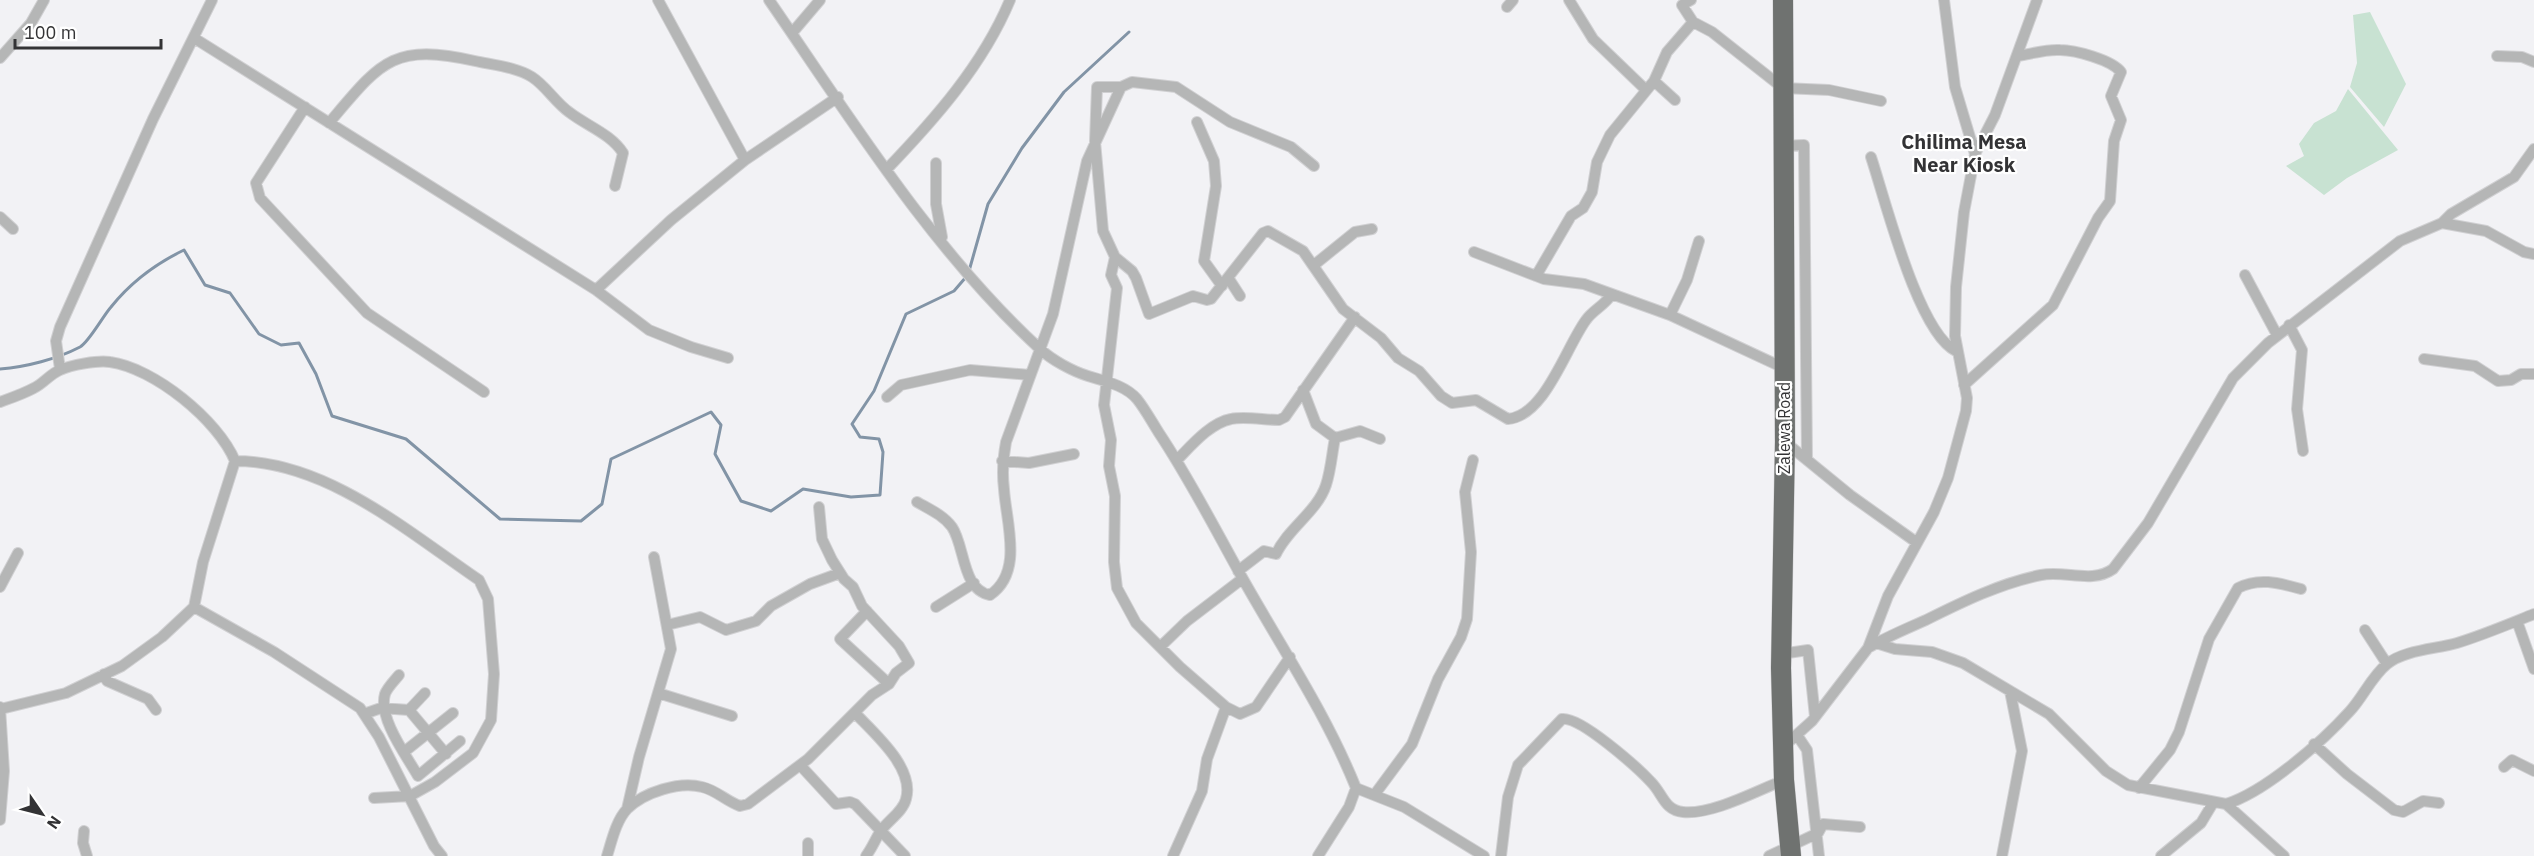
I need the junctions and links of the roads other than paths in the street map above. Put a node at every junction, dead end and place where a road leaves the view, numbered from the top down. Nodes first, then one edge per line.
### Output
1 (44, 0) edge
2 (212, 0) edge
3 (658, 0) edge
4 (769, 0) edge
5 (820, 0) edge
6 (1010, 0) edge
7 (1569, 0) edge
8 (1691, 0) edge
9 (1783, 0) edge
10 (1944, 0) edge
11 (2037, 0) edge
12 (1693, 22) junction
13 (792, 33) junction
14 (194, 38) junction
15 (2018, 56) junction
16 (2497, 56) dead end
17 (0, 58) edge
18 (2534, 62) edge
19 (1654, 81) junction
20 (1121, 87) junction
21 (1783, 88) junction
22 (1645, 89) junction
23 (837, 97) junction
24 (1674, 100) dead end
25 (1881, 101) dead end
26 (305, 107) junction
27 (1197, 122) dead end
28 (328, 123) junction
29 (1095, 141) junction
30 (1782, 146) junction
31 (2534, 149) edge
32 (1975, 154) junction
33 (1871, 157) dead end
34 (745, 160) junction
35 (936, 163) dead end
36 (1314, 166) dead end
37 (886, 170) junction
38 (615, 186) dead end
39 (0, 217) edge
40 (2442, 223) junction
41 (13, 229) dead end
42 (1372, 230) dead end
43 (942, 241) junction
44 (1699, 241) dead end
45 (1474, 252) dead end
46 (2534, 254) edge
47 (1115, 257) junction
48 (1314, 265) junction
49 (2245, 275) dead end
50 (1536, 276) junction
51 (1226, 282) junction
52 (596, 290) junction
53 (1612, 294) junction
54 (1240, 296) dead end
55 (1670, 315) junction
56 (1354, 317) junction
57 (2289, 325) junction
58 (2277, 335) junction
59 (1041, 351) junction
60 (1956, 351) junction
61 (728, 358) dead end
62 (2424, 359) dead end
63 (1784, 368) junction
64 (60, 369) junction
65 (2534, 374) edge
66 (1030, 375) junction
67 (1106, 381) junction
68 (1964, 385) junction
69 (1304, 390) junction
70 (484, 392) dead end
71 (887, 398) dead end
72 (0, 402) edge
73 (1335, 438) junction
74 (1380, 439) dead end
75 (1785, 442) junction
76 (2303, 450) dead end
77 (1074, 454) dead end
78 (1177, 460) junction
79 (1473, 460) dead end
80 (1807, 460) junction
81 (235, 461) junction
82 (1002, 461) junction
83 (917, 502) dead end
84 (819, 507) dead end
85 (1916, 543) junction
86 (18, 553) dead end
87 (654, 557) dead end
88 (840, 573) junction
89 (1240, 575) junction
90 (974, 583) junction
91 (0, 587) edge
92 (2301, 589) dead end
93 (936, 606) dead end
94 (194, 607) junction
95 (867, 611) junction
96 (2534, 614) edge
97 (2517, 621) junction
98 (667, 625) junction
99 (2364, 630) dead end
100 (1872, 645) junction
101 (1161, 647) junction
102 (1781, 654) junction
103 (1290, 657) junction
104 (2386, 664) junction
105 (2534, 669) edge
106 (105, 674) junction
107 (399, 675) dead end
108 (889, 684) junction
109 (2010, 692) junction
110 (425, 693) dead end
111 (658, 693) junction
112 (1226, 707) junction
113 (0, 708) edge
114 (383, 708) junction
115 (156, 710) dead end
116 (409, 710) junction
117 (453, 713) dead end
118 (364, 714) junction
119 (855, 714) junction
120 (732, 716) dead end
121 (1815, 717) junction
122 (428, 733) junction
123 (460, 741) dead end
124 (1790, 741) junction
125 (2314, 744) junction
126 (404, 752) junction
127 (446, 754) junction
128 (800, 765) junction
129 (2504, 767) dead end
130 (2534, 771) edge
131 (1784, 780) junction
132 (1356, 788) junction
133 (2139, 788) junction
134 (1375, 794) junction
135 (410, 796) junction
136 (374, 798) dead end
137 (2213, 803) junction
138 (2439, 803) dead end
139 (2226, 804) junction
140 (627, 809) junction
141 (0, 820) edge
142 (1860, 827) dead end
143 (84, 831) dead end
144 (881, 831) junction
145 (1818, 833) junction
146 (808, 843) dead end
147 (1790, 852) edge
148 (87, 856) edge
149 (442, 856) edge
150 (607, 856) edge
151 (808, 856) edge
152 (866, 856) edge
153 (905, 856) edge
154 (1173, 856) edge
155 (1318, 856) edge
156 (1484, 856) edge
157 (1501, 856) edge
158 (1769, 856) edge
159 (1819, 856) edge
160 (2002, 856) edge
161 (2161, 856) edge
162 (2284, 856) edge

1 - 17 street
2 - 14 street
3 - 34 street
4 - 13 street
5 - 13 street
6 - 37 street
7 - 22 street
8 - 12 street
9 - 21 highway, Zalewa Road
10 - 32 street
11 - 15 street
12 - 19 street
12 - 21 street
13 - 23 street
14 - 26 street
14 - 64 street
15 - 32 street
15 - 68 street
16 - 18 street
19 - 22 street
19 - 24 street
20 - 29 street
20 - 29 street
20 - 36 street
21 - 25 street
21 - 30 highway, Zalewa Road
22 - 50 street
23 - 34 street
23 - 37 street
26 - 28 street
26 - 70 street
27 - 51 street
28 - 38 street
28 - 52 street
29 - 47 street
29 - 59 street
30 - 63 highway, Zalewa Road
30 - 80 street
31 - 40 street
32 - 60 street
33 - 60 street
34 - 52 street
35 - 43 street
37 - 43 street
39 - 41 street
40 - 46 street
40 - 57 street
42 - 48 street
43 - 59 street
44 - 55 street
45 - 50 street
47 - 51 street
47 - 67 street
48 - 51 street
48 - 56 street
49 - 58 street
50 - 53 street
51 - 54 street
52 - 61 street
53 - 55 street
53 - 56 street
55 - 63 street
56 - 69 street
57 - 58 street
57 - 76 street
58 - 100 street
59 - 66 street
59 - 67 street
60 - 68 street
62 - 65 street
63 - 75 highway, Zalewa Road
64 - 72 street
64 - 81 street
66 - 71 street
66 - 82 street
67 - 78 street
67 - 101 street
68 - 85 street
69 - 73 street
69 - 78 street
73 - 74 street
73 - 89 street
75 - 80 street
75 - 102 highway, Zalewa Road
77 - 82 street
78 - 89 street
79 - 134 street
80 - 85 street
81 - 94 street
81 - 135 street
82 - 90 street
83 - 90 street
84 - 88 street
85 - 100 street
86 - 91 street
87 - 98 street
88 - 95 street
88 - 98 street
89 - 101 street
89 - 103 street
90 - 93 street
92 - 133 street
94 - 106 street
94 - 118 street
95 - 108 street
95 - 108 street
96 - 97 street
97 - 104 street
97 - 105 street
98 - 111 street
99 - 104 street
100 - 109 street
100 - 121 street
101 - 112 street
102 - 121 street
102 - 124 highway, Zalewa Road
103 - 112 street
103 - 132 street
104 - 125 street
106 - 113 street
106 - 115 street
107 - 114 street
108 - 119 street
109 - 133 street
109 - 160 street
110 - 116 street
111 - 120 street
111 - 140 street
112 - 154 street
113 - 141 street
114 - 116 street
114 - 118 street
114 - 126 street
116 - 122 street
117 - 122 street
118 - 135 street
119 - 128 street
119 - 144 street
121 - 124 street
122 - 126 street
122 - 127 street
123 - 127 street
124 - 131 highway, Zalewa Road
124 - 145 street
125 - 138 street
125 - 139 street
126 - 127 street
128 - 140 street
128 - 144 street
129 - 130 street
131 - 147 highway, Zalewa Road
131 - 157 street
132 - 134 street
132 - 155 street
133 - 137 street
134 - 156 street
135 - 136 street
135 - 149 street
137 - 139 street
137 - 161 street
139 - 162 street
140 - 150 street
142 - 145 street
143 - 148 street
144 - 152 street
144 - 153 street
145 - 147 street
145 - 159 street
146 - 151 street
147 - 158 street

